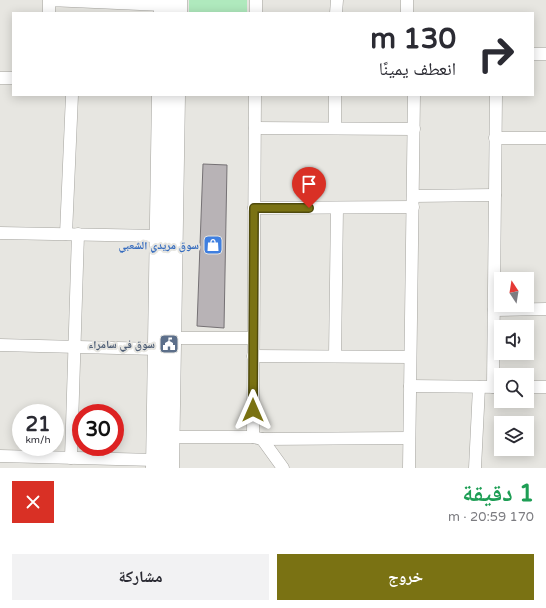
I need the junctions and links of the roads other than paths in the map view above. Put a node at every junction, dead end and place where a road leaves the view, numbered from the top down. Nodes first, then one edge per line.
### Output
1 (256, 0) edge
2 (337, 0) edge
3 (407, 0) edge
4 (169, 6) edge
5 (49, 12) edge
6 (256, 12) edge
7 (336, 12) edge
8 (407, 12) edge
9 (534, 54) edge
10 (546, 54) edge
11 (0, 78) edge
12 (12, 78) edge
13 (72, 96) edge
14 (161, 96) edge
15 (176, 96) edge
16 (255, 96) edge
17 (335, 96) edge
18 (414, 96) edge
19 (496, 96) edge
20 (255, 128) junction
21 (335, 128) junction
22 (414, 129) junction
23 (495, 138) junction
24 (546, 138) edge
25 (495, 196) junction
26 (413, 202) junction
27 (254, 208) junction
28 (337, 208) junction
29 (0, 233) edge
30 (72, 234) junction
31 (159, 236) junction
32 (494, 272) edge
33 (534, 309) edge
34 (546, 309) edge
35 (494, 312) edge
36 (172, 338) junction
37 (253, 338) junction
38 (0, 345) edge
39 (74, 347) junction
40 (157, 349) junction
41 (253, 356) junction
42 (334, 356) junction
43 (410, 357) junction
44 (496, 368) edge
45 (410, 386) junction
46 (479, 387) junction
47 (494, 387) edge
48 (534, 387) edge
49 (546, 387) edge
50 (171, 437) junction
51 (257, 438) junction
52 (409, 438) junction
53 (0, 456) edge
54 (71, 458) junction
55 (160, 465) edge
56 (282, 468) edge
57 (409, 468) edge
58 (475, 468) edge

1 - 6 street
2 - 7 street
3 - 8 street
4 - 5 street
9 - 10 street
11 - 12 street
13 - 30 street
14 - 31 main road
15 - 36 main road
16 - 20 street
17 - 21 street
18 - 22 street
19 - 23 street
20 - 21 street
20 - 27 street
21 - 22 street
22 - 26 street
23 - 24 street
23 - 25 street
25 - 26 street
25 - 32 street
26 - 28 street
26 - 43 street
27 - 28 street
27 - 37 street
28 - 42 street
29 - 30 street
30 - 31 street
30 - 39 street
31 - 40 main road
33 - 34 street
35 - 44 street
36 - 37 street
36 - 50 main road
37 - 41 street
38 - 39 street
39 - 40 street
39 - 54 street
40 - 55 main road
41 - 42 street
41 - 51 street
42 - 43 street
43 - 45 street
45 - 46 street
45 - 52 street
46 - 47 street
46 - 58 street
48 - 49 street
50 - 51 street
50 - 55 main road
51 - 52 street
51 - 56 street
52 - 57 street
53 - 54 street
54 - 55 street

